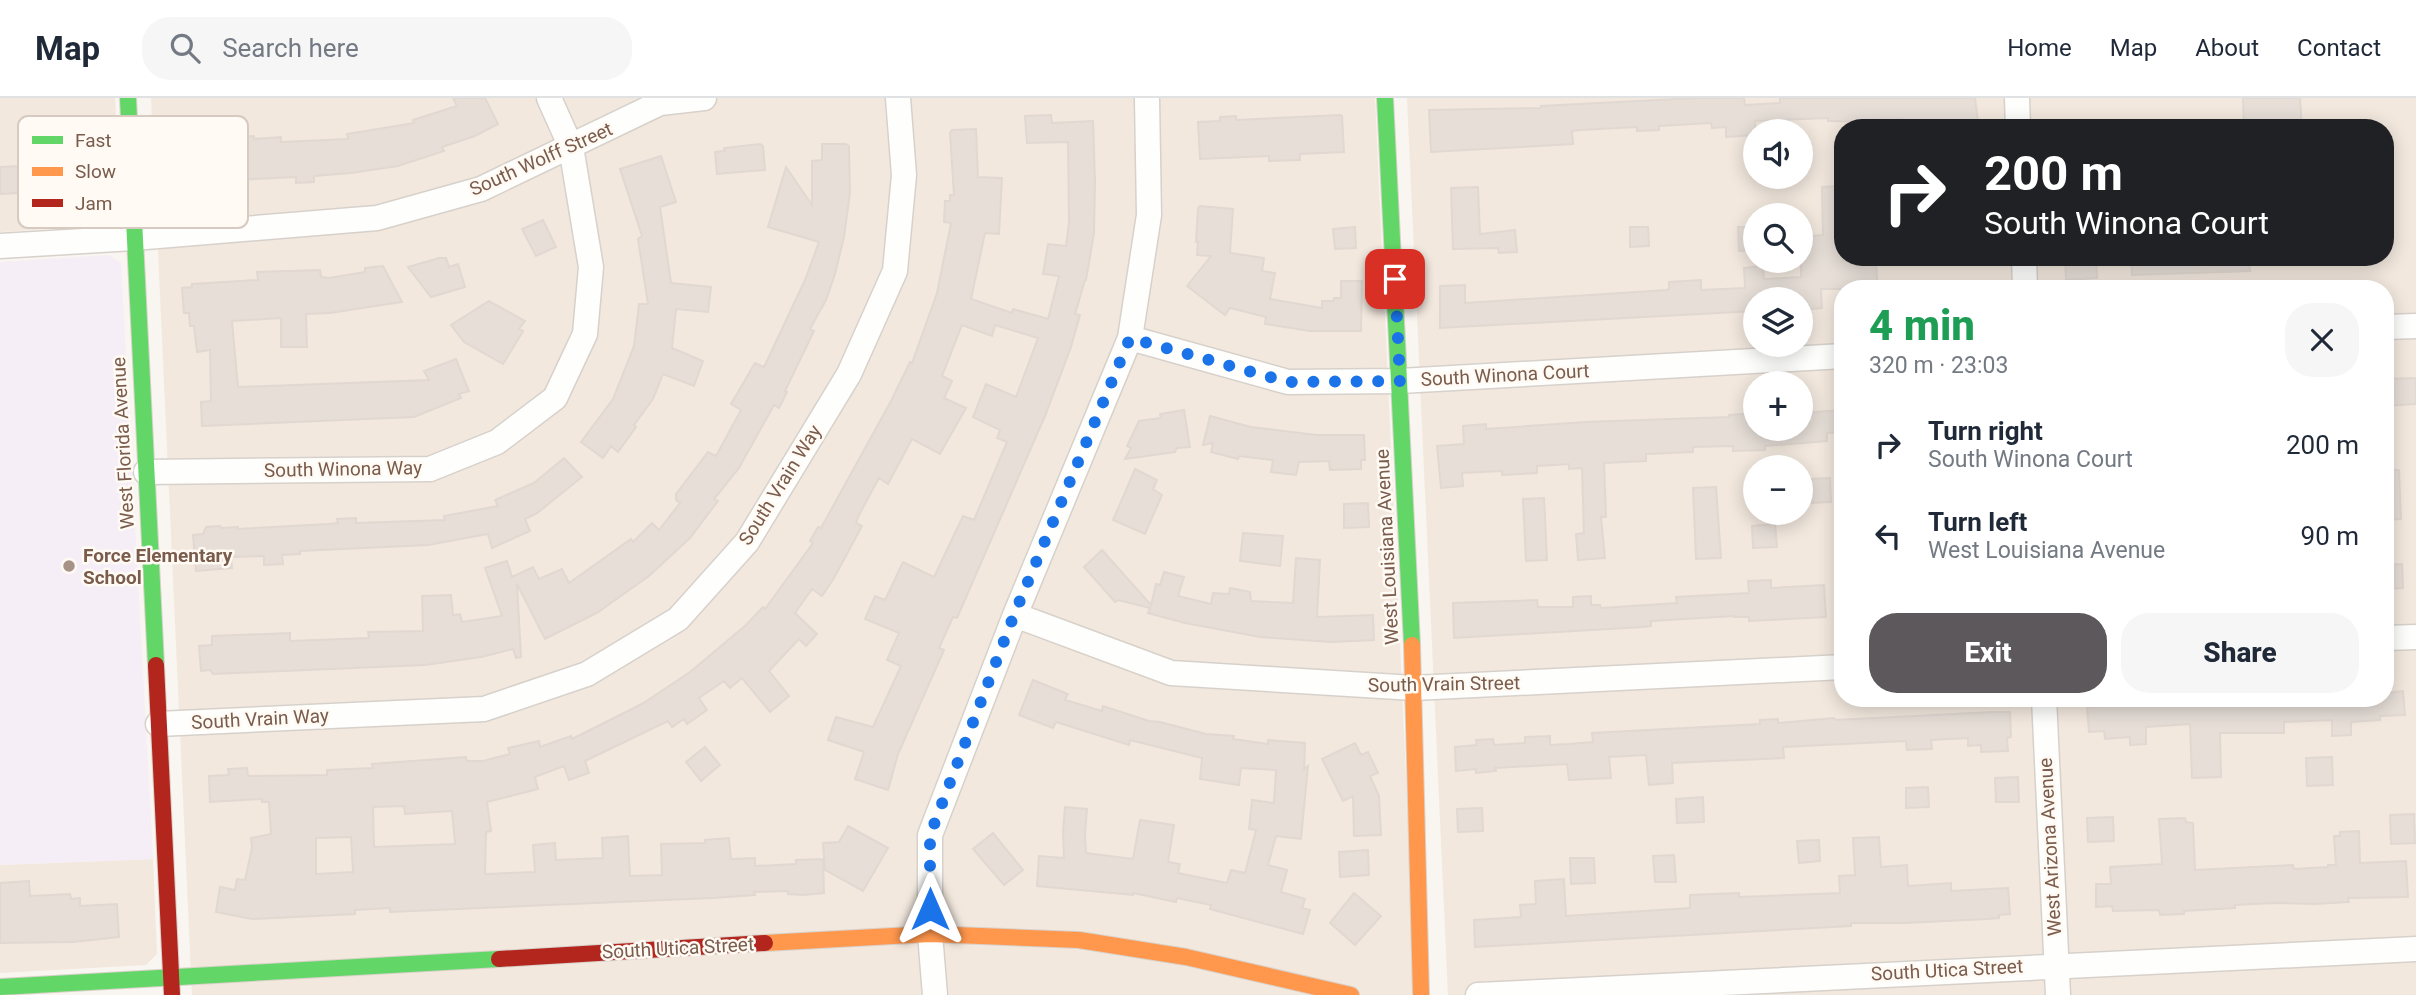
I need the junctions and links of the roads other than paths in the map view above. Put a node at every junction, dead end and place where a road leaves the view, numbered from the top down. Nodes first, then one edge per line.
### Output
1 (128, 98) edge
2 (549, 98) edge
3 (704, 98) edge
4 (898, 98) edge
5 (1147, 98) edge
6 (1385, 98) edge
7 (2017, 98) edge
8 (129, 116) edge
9 (2018, 119) edge
10 (571, 146) junction
11 (134, 228) edge
12 (134, 238) junction
13 (0, 246) edge
14 (2416, 326) edge
15 (2394, 327) edge
16 (1130, 338) junction
17 (1834, 357) edge
18 (1400, 381) junction
19 (145, 472) junction
20 (1014, 615) junction
21 (2416, 637) edge
22 (2394, 638) edge
23 (1834, 667) edge
24 (1414, 688) junction
25 (2044, 707) edge
26 (158, 724) junction
27 (930, 934) junction
28 (2416, 948) edge
29 (2056, 965) junction
30 (171, 976) junction
31 (0, 987) edge
32 (172, 995) edge
33 (935, 995) edge
34 (1351, 995) edge
35 (1421, 995) edge
36 (1478, 995) edge
37 (2057, 995) edge

1 - 8 street, West Florida Avenue
2 - 10 street, South Winona Way
3 - 10 street, South Wolff Street
4 - 26 street, South Vrain Way
5 - 16 street
6 - 18 street, West Louisiana Avenue
7 - 9 street
10 - 12 street, South Wolff Street
10 - 19 street, South Winona Way
11 - 12 street, West Florida Avenue
12 - 13 street, South Wolff Street
12 - 19 street, West Florida Avenue
14 - 15 street
16 - 18 street, South Winona Court
16 - 20 street
17 - 18 street, South Winona Court
18 - 24 street, West Louisiana Avenue
19 - 26 street, West Florida Avenue
20 - 24 street, South Vrain Street
20 - 27 street
21 - 22 street
23 - 24 street, South Vrain Street
24 - 35 street, West Louisiana Avenue
25 - 29 street, West Arizona Avenue
26 - 30 street, West Florida Avenue
27 - 30 street, South Utica Street
27 - 33 street
27 - 34 street, South Utica Street
28 - 29 street, South Utica Street
29 - 36 street, South Utica Street
29 - 37 street, West Arizona Avenue
30 - 31 street, South Utica Street
30 - 32 street, West Florida Avenue

